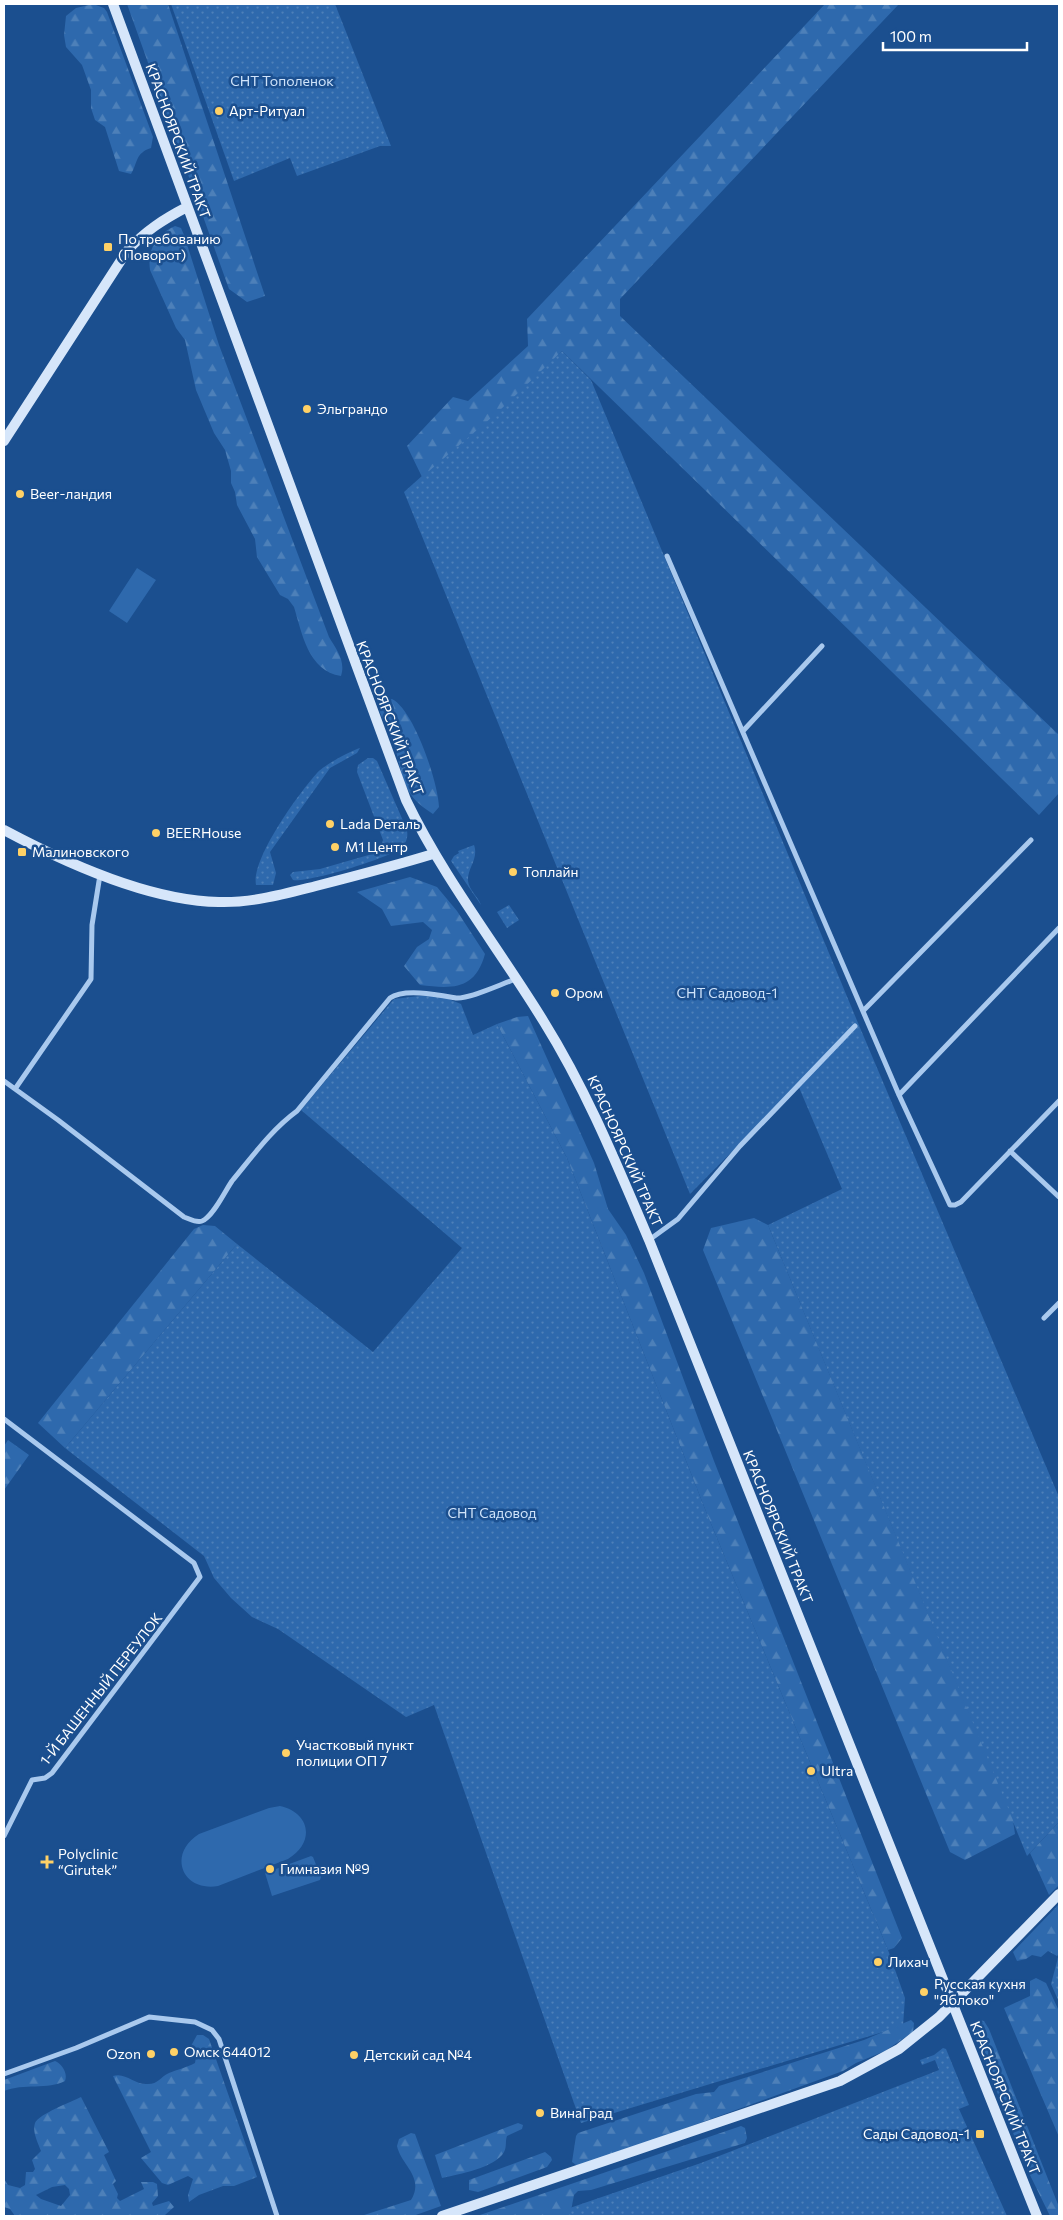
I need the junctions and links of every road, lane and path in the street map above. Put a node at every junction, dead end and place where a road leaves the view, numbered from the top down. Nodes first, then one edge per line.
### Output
1 (113, 4) edge
2 (187, 207) junction
3 (4, 441) edge
4 (667, 556) dead end
5 (822, 646) dead end
6 (742, 731) junction
7 (4, 830) edge
8 (1031, 840) dead end
9 (433, 854) junction
10 (100, 875) junction
11 (1059, 928) edge
12 (516, 978) junction
13 (863, 1011) junction
14 (855, 1026) dead end
15 (4, 1081) edge
16 (15, 1089) junction
17 (899, 1095) junction
18 (1059, 1101) edge
19 (1010, 1151) junction
20 (1059, 1197) edge
21 (649, 1240) junction
22 (1059, 1303) edge
23 (1044, 1318) dead end
24 (4, 1419) edge
25 (4, 1836) edge
26 (1059, 1894) edge
27 (952, 2003) junction
28 (4, 2074) edge
29 (277, 2216) edge
30 (442, 2216) edge
31 (1038, 2216) edge

1 - 2 main road, КРАСНОЯРСКИЙ ТРАКТ
2 - 3 main road
2 - 9 main road, КРАСНОЯРСКИЙ ТРАКТ
4 - 6 street
5 - 6 street
6 - 13 street
7 - 10 main road
8 - 13 street
9 - 10 main road
9 - 12 main road, КРАСНОЯРСКИЙ ТРАКТ
10 - 16 street
11 - 17 street
12 - 16 street
12 - 21 main road, КРАСНОЯРСКИЙ ТРАКТ
13 - 17 street
14 - 21 street
15 - 16 street
17 - 19 street
18 - 19 street
19 - 20 street
21 - 27 main road, КРАСНОЯРСКИЙ ТРАКТ
22 - 23 street
24 - 25 street, 1-Й БАШЕННЫЙ ПЕРЕУЛОК
26 - 27 main road
27 - 30 main road
27 - 31 main road, КРАСНОЯРСКИЙ ТРАКТ
28 - 29 street

